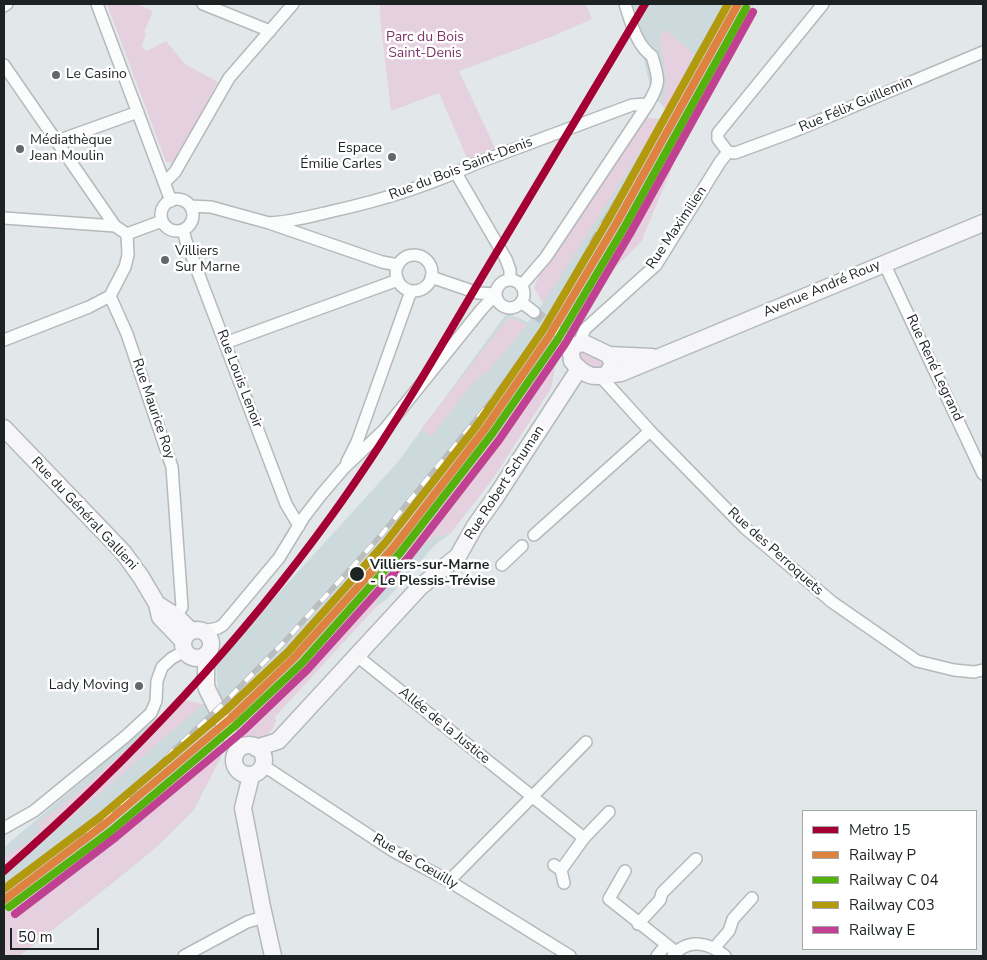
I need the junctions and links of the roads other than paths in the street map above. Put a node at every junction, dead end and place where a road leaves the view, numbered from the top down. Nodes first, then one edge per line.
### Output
1 (7, 4) edge
2 (97, 4) edge
3 (202, 4) edge
4 (293, 4) edge
5 (625, 4) edge
6 (823, 4) edge
7 (4, 6) edge
8 (270, 31) junction
9 (983, 52) edge
10 (4, 65) edge
11 (648, 104) junction
12 (138, 112) junction
13 (57, 141) junction
14 (728, 152) junction
15 (175, 172) junction
16 (456, 174) junction
17 (165, 185) junction
18 (174, 200) junction
19 (195, 209) junction
20 (4, 218) edge
21 (162, 221) junction
22 (269, 223) junction
23 (983, 223) edge
24 (115, 226) junction
25 (183, 230) junction
26 (127, 234) junction
27 (884, 263) junction
28 (398, 265) junction
29 (432, 277) junction
30 (398, 280) junction
31 (510, 280) junction
32 (521, 286) junction
33 (411, 291) junction
34 (496, 294) junction
35 (110, 296) junction
36 (521, 302) junction
37 (534, 312) tunnel mouth
38 (559, 332) tunnel mouth
39 (4, 340) edge
40 (576, 344) junction
41 (227, 348) junction
42 (609, 355) junction
43 (661, 356) junction
44 (579, 369) junction
45 (604, 376) junction
46 (4, 428) edge
47 (650, 431) junction
48 (344, 468) junction
49 (983, 474) edge
50 (299, 526) junction
51 (534, 535) dead end
52 (522, 546) dead end
53 (502, 564) dead end
54 (157, 604) junction
55 (176, 616) junction
56 (194, 644) junction
57 (357, 656) junction
58 (983, 670) edge
59 (586, 742) dead end
60 (254, 764) junction
61 (532, 796) junction
62 (609, 812) dead end
63 (4, 828) edge
64 (584, 838) junction
65 (696, 859) dead end
66 (625, 871) dead end
67 (449, 881) junction
68 (564, 883) dead end
69 (752, 898) dead end
70 (264, 917) junction
71 (638, 924) junction
72 (715, 948) junction
73 (672, 951) edge
74 (184, 956) edge
75 (273, 956) edge
76 (570, 956) edge
77 (657, 956) edge
78 (725, 956) edge

1 - 7 street
2 - 12 street
3 - 8 street
4 - 8 street
5 - 11 street
6 - 14 street
8 - 15 street
9 - 14 street, Rue Félix Guillemin
10 - 13 street
11 - 16 street, Rue du Bois Saint-Denis
11 - 32 street
12 - 13 street
12 - 17 street
13 - 24 street
14 - 40 street, Rue Maximilien
15 - 17 street
15 - 18 street
16 - 22 street, Rue du Bois Saint-Denis
16 - 31 street
17 - 18 street
18 - 19 street
18 - 21 street
19 - 22 street
19 - 25 street
20 - 24 street
21 - 25 street
21 - 26 street
22 - 28 street
23 - 27 main road, Avenue André Rouy
24 - 26 street
25 - 41 street, Rue Louis Lenoir
26 - 35 street
27 - 43 main road, Avenue André Rouy
27 - 49 street, Rue René Legrand
28 - 29 street
28 - 30 street
29 - 33 street
29 - 34 street
30 - 33 street
30 - 41 street
31 - 32 street
31 - 34 street
32 - 36 street
33 - 48 street
34 - 36 street
34 - 48 street
35 - 39 street
35 - 55 street, Rue Maurice Roy
36 - 37 street
38 - 40 street
40 - 42 main road
40 - 44 main road
41 - 50 street, Rue Louis Lenoir
42 - 43 main road, Avenue André Rouy
42 - 45 main road
43 - 45 main road, Avenue André Rouy
44 - 45 main road
44 - 57 main road, Rue Robert Schuman
45 - 47 street, Rue des Perroquets
46 - 54 main road, Rue du Général Gallieni
47 - 51 street
47 - 58 street, Rue des Perroquets
48 - 50 street
50 - 56 street
52 - 53 street
54 - 55 main road, Rue du Général Gallieni
54 - 56 main road, Rue du Général Gallieni
55 - 56 main road, Rue du Général Gallieni
56 - 60 main road, Rue Robert Schuman
56 - 63 street
57 - 60 main road, Rue Robert Schuman
57 - 61 street, Allée de la Justice
59 - 61 street
60 - 67 street, Rue de Cœuilly
60 - 70 main road
61 - 64 street, Allée de la Justice
61 - 67 street
62 - 64 street
64 - 68 street
65 - 71 street
66 - 71 street
67 - 76 street, Rue de Cœuilly
69 - 72 street
70 - 74 street
70 - 75 main road
71 - 73 street
72 - 73 street
72 - 78 street
73 - 77 street

